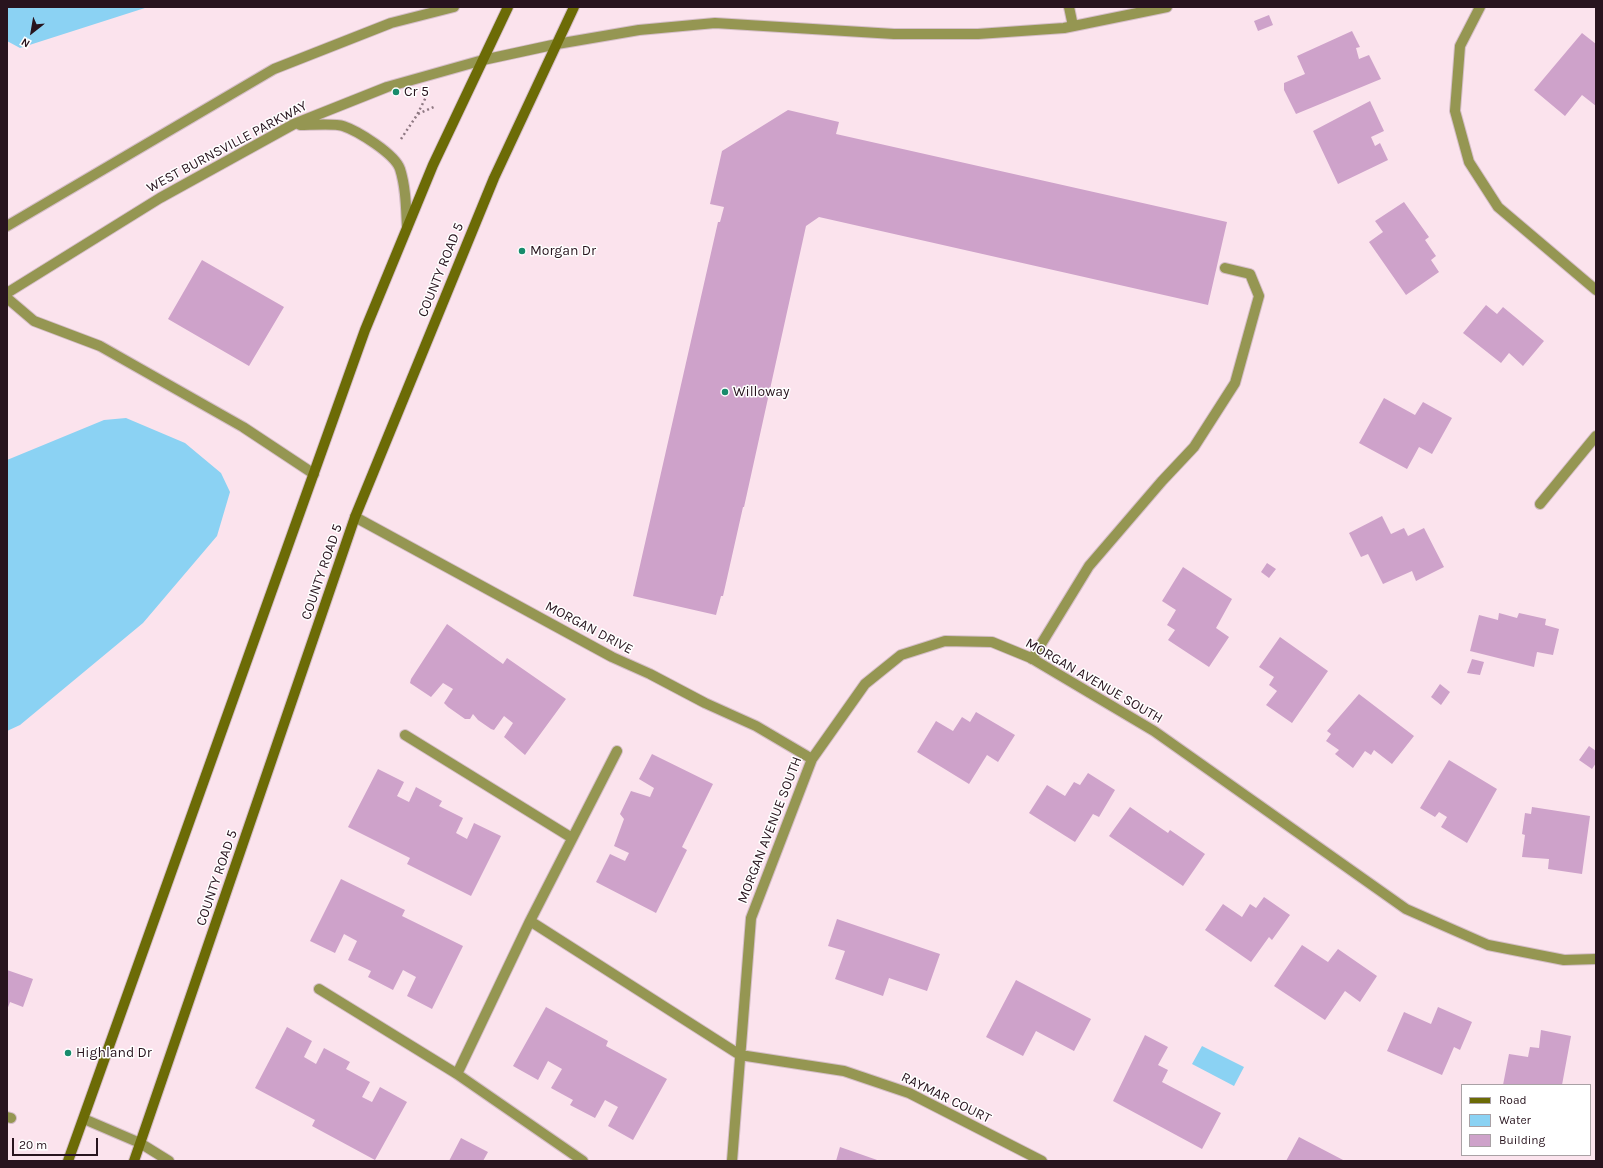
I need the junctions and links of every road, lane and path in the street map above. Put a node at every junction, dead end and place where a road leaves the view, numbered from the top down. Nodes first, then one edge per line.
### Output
1 (454, 7) edge
2 (508, 7) edge
3 (574, 7) edge
4 (1069, 7) edge
5 (1166, 7) edge
6 (1480, 7) edge
7 (1073, 26) junction
8 (557, 44) junction
9 (483, 60) junction
10 (426, 96) dead end
11 (436, 106) dead end
12 (417, 115) junction
13 (294, 124) junction
14 (400, 141) dead end
15 (7, 226) edge
16 (407, 227) junction
17 (1225, 268) dead end
18 (1596, 290) edge
19 (7, 293) edge
20 (7, 298) edge
21 (1596, 436) edge
22 (314, 474) junction
23 (1540, 504) dead end
24 (355, 517) junction
25 (1032, 658) junction
26 (405, 735) dead end
27 (616, 751) dead end
28 (812, 758) junction
29 (572, 838) junction
30 (530, 921) junction
31 (1596, 959) edge
32 (320, 989) dead end
33 (740, 1055) junction
34 (457, 1074) junction
35 (84, 1119) junction
36 (140, 1143) junction
37 (68, 1161) edge
38 (134, 1161) edge
39 (169, 1161) edge
40 (583, 1161) edge
41 (732, 1161) edge
42 (1042, 1161) edge

1 - 15 street
2 - 9 main road
3 - 8 main road, COUNTY ROAD 5
4 - 7 street
5 - 7 street, WEST BURNSVILLE PARKWAY
6 - 18 street
7 - 8 street, WEST BURNSVILLE PARKWAY
8 - 9 street, WEST BURNSVILLE PARKWAY
8 - 24 main road, COUNTY ROAD 5
9 - 13 street, WEST BURNSVILLE PARKWAY
9 - 16 main road
10 - 12 path
11 - 12 path
12 - 14 path
13 - 16 street
13 - 19 street, WEST BURNSVILLE PARKWAY
16 - 22 main road
17 - 25 street
20 - 22 street
21 - 23 street
22 - 35 main road
24 - 28 street, MORGAN DRIVE
24 - 36 main road, COUNTY ROAD 5
25 - 28 street, MORGAN AVENUE SOUTH
25 - 31 street, MORGAN AVENUE SOUTH
26 - 29 street
27 - 29 street
28 - 33 street, MORGAN AVENUE SOUTH
29 - 30 street
30 - 33 street
30 - 34 street
32 - 34 street
33 - 41 street, MORGAN AVENUE SOUTH
33 - 42 street, RAYMAR COURT
34 - 40 street
35 - 36 street
35 - 37 main road
36 - 38 main road, COUNTY ROAD 5
36 - 39 street

